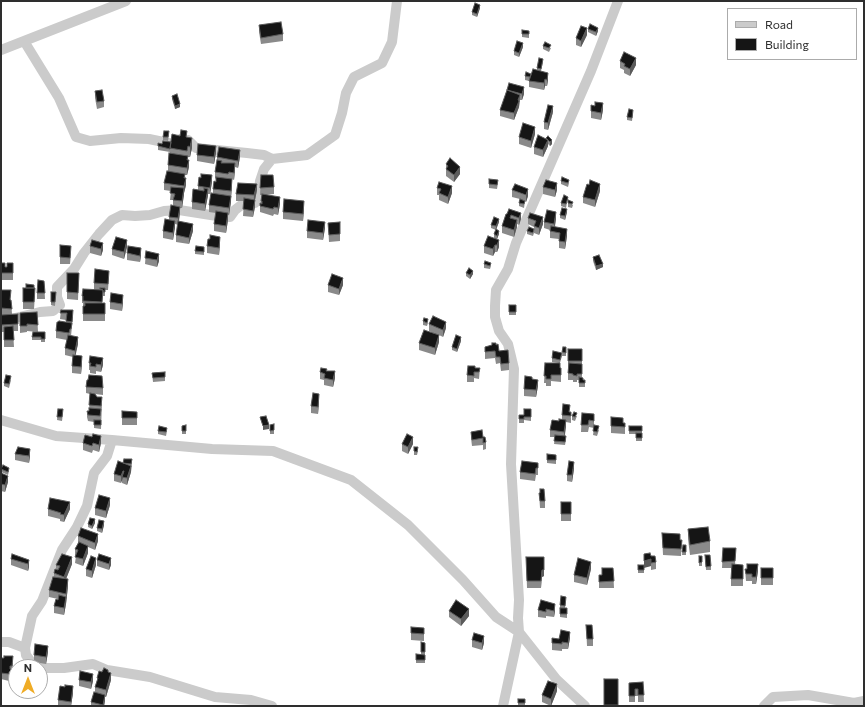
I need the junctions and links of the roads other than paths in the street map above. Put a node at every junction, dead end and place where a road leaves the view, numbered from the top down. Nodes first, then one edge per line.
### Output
1 (126, 1) edge
2 (397, 1) edge
3 (618, 1) edge
4 (24, 41) junction
5 (1, 50) edge
6 (272, 159) junction
7 (1, 320) edge
8 (1, 420) edge
9 (112, 440) junction
10 (519, 632) junction
11 (1, 642) edge
12 (25, 648) junction
13 (864, 701) edge
14 (272, 706) edge
15 (503, 706) edge
16 (585, 706) edge
17 (764, 706) edge

1 - 4 street
2 - 6 street
3 - 10 street
4 - 5 street
4 - 6 street
6 - 7 street
8 - 9 street
9 - 10 street
9 - 12 street
10 - 15 street
10 - 16 street
11 - 12 street
12 - 14 street
13 - 17 street

